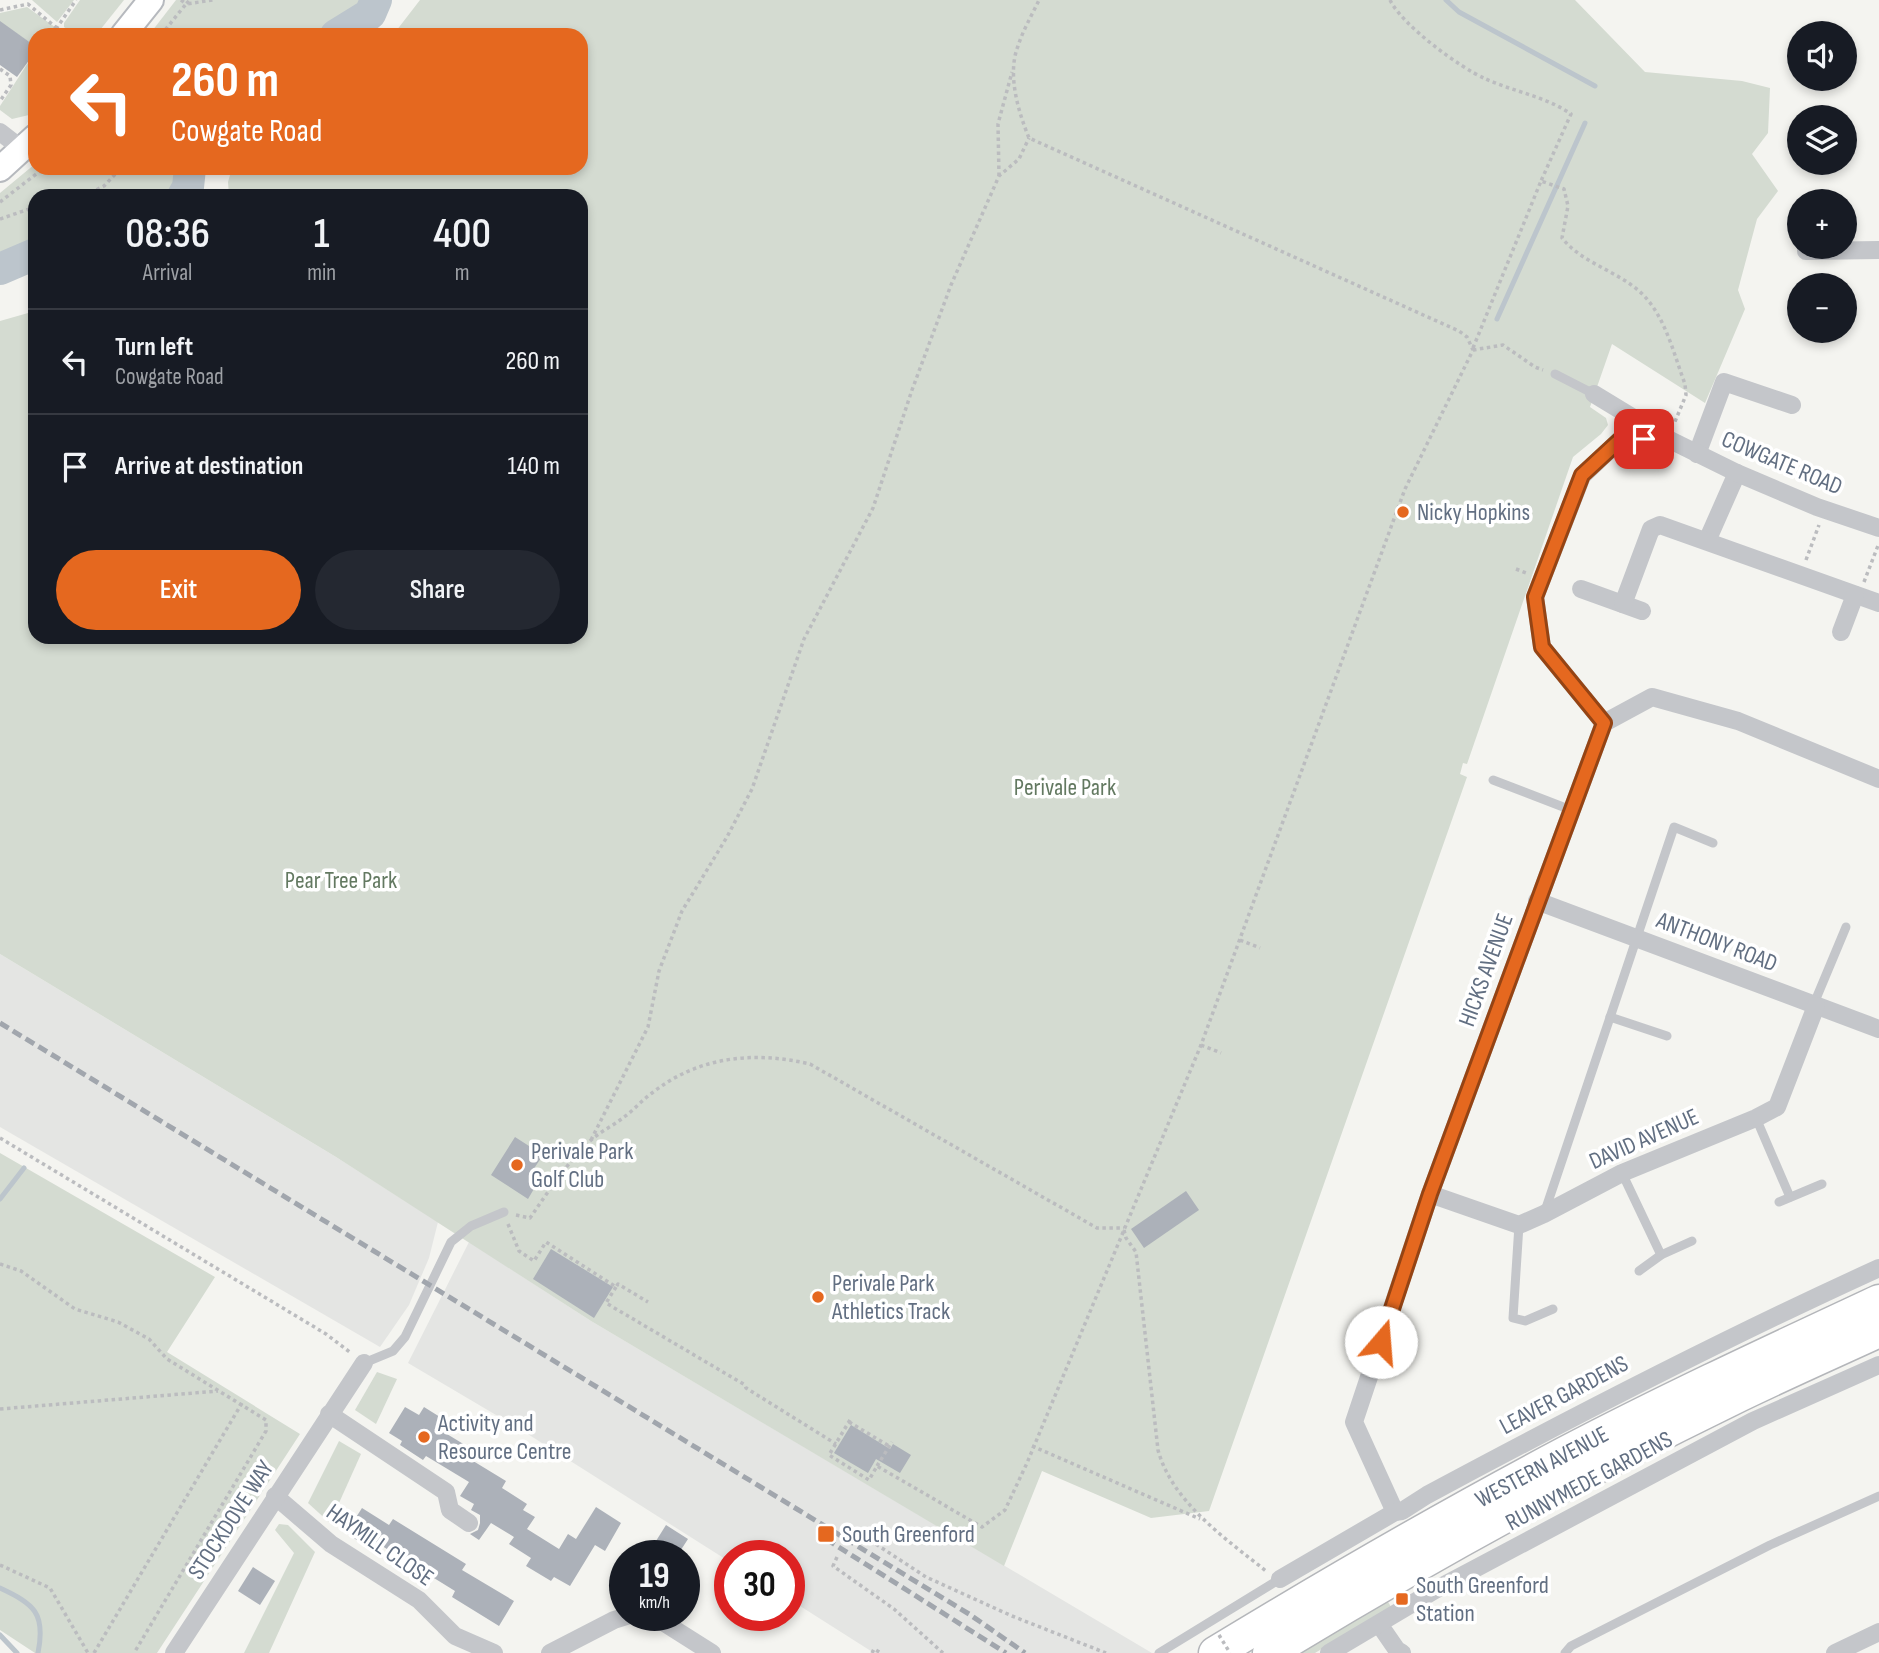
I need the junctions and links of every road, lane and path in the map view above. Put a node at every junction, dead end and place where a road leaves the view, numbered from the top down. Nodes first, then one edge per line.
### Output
1 (76, 0) edge
2 (151, 0) edge
3 (181, 0) edge
4 (190, 0) edge
5 (213, 0) edge
6 (1038, 0) edge
7 (1390, 0) edge
8 (27, 2) edge
9 (186, 4) junction
10 (0, 10) edge
11 (56, 28) edge
12 (58, 28) edge
13 (129, 28) edge
14 (167, 28) edge
15 (1014, 67) junction
16 (0, 69) edge
17 (0, 101) edge
18 (0, 132) edge
19 (1029, 138) junction
20 (28, 143) edge
21 (0, 169) edge
22 (35, 175) edge
23 (114, 175) edge
24 (999, 176) junction
25 (1541, 181) junction
26 (98, 189) edge
27 (0, 202) edge
28 (28, 209) edge
29 (0, 219) edge
30 (1857, 250) edge
31 (1879, 250) edge
32 (1472, 350) junction
33 (1555, 374) joint
34 (1594, 394) joint
35 (1792, 405) dead end
36 (1668, 439) junction
37 (1697, 454) junction
38 (1737, 473) junction
39 (1825, 510) junction
40 (1879, 528) edge
41 (1707, 541) junction
42 (1879, 543) edge
43 (1800, 575) junction
44 (1581, 589) dead end
45 (1855, 595) junction
46 (1879, 603) edge
47 (1623, 604) junction
48 (1642, 611) dead end
49 (1840, 632) dead end
50 (1604, 723) junction
51 (1879, 779) edge
52 (1493, 780) dead end
53 (1571, 810) junction
54 (1713, 842) dead end
55 (1537, 901) junction
56 (1846, 928) dead end
57 (1636, 936) junction
58 (1240, 940) junction
59 (1261, 948) dead end
60 (1814, 1006) junction
61 (1609, 1017) junction
62 (1879, 1030) edge
63 (1668, 1036) dead end
64 (1201, 1045) junction
65 (1222, 1053) dead end
66 (1756, 1118) junction
67 (0, 1138) edge
68 (591, 1140) junction
69 (1622, 1173) junction
70 (1822, 1184) dead end
71 (1430, 1194) junction
72 (1790, 1197) junction
73 (1779, 1202) dead end
74 (504, 1212) junction
75 (1544, 1214) junction
76 (1519, 1225) junction
77 (1124, 1227) junction
78 (1692, 1241) dead end
79 (1661, 1255) junction
80 (0, 1264) edge
81 (1879, 1268) edge
82 (1639, 1271) dead end
83 (617, 1286) junction
84 (1879, 1301) edge
85 (648, 1302) dead end
86 (1553, 1309) dead end
87 (1879, 1331) edge
88 (364, 1363) junction
89 (1879, 1365) edge
90 (220, 1390) junction
91 (242, 1403) junction
92 (0, 1409) edge
93 (329, 1414) junction
94 (836, 1444) junction
95 (1032, 1446) junction
96 (877, 1466) junction
97 (275, 1496) junction
98 (1879, 1496) edge
99 (1203, 1521) junction
100 (469, 1523) dead end
101 (1395, 1529) junction
102 (859, 1538) dead end
103 (837, 1557) dead end
104 (0, 1565) edge
105 (1274, 1576) junction
106 (609, 1623) edge
107 (1379, 1624) junction
108 (677, 1631) edge
109 (1879, 1632) edge
110 (1217, 1644) edge
111 (88, 1653) edge
112 (94, 1653) edge
113 (134, 1653) edge
114 (174, 1653) edge
115 (494, 1653) edge
116 (550, 1653) edge
117 (712, 1653) edge
118 (872, 1653) edge
119 (881, 1653) edge
120 (943, 1653) edge
121 (1106, 1653) edge
122 (1159, 1653) edge
123 (1230, 1653) edge
124 (1269, 1653) edge
125 (1329, 1653) edge
126 (1402, 1653) edge
127 (1565, 1653) edge
128 (1835, 1653) edge

1 - 12 path
2 - 13 main road
3 - 9 path
4 - 9 path
5 - 9 path
6 - 15 path
7 - 25 path
8 - 10 path
8 - 11 path
9 - 14 path
15 - 19 path
15 - 24 path
16 - 17 path
18 - 20 street
19 - 24 path
19 - 32 path
20 - 21 main road
22 - 27 path
23 - 26 path
24 - 68 path
25 - 32 path
25 - 36 path
28 - 29 path
30 - 31 street
32 - 33 path
32 - 58 path
33 - 34 lane
34 - 36 street, COWGATE ROAD
35 - 37 street
36 - 37 street, COWGATE ROAD
36 - 50 street, COWGATE ROAD
37 - 38 street, COWGATE ROAD
38 - 39 street, COWGATE ROAD
38 - 41 street
39 - 40 street, COWGATE ROAD
39 - 43 path
41 - 43 street
41 - 47 street
42 - 45 path
43 - 45 street
44 - 47 street
45 - 46 street
45 - 49 street
47 - 48 street
50 - 51 street
50 - 53 street, HICKS AVENUE
52 - 53 lane
53 - 55 street, HICKS AVENUE
54 - 57 lane
55 - 57 street, ANTHONY ROAD
55 - 71 street, HICKS AVENUE
56 - 60 lane
57 - 60 street, ANTHONY ROAD
57 - 61 lane
58 - 59 path
58 - 64 path
60 - 62 street, ANTHONY ROAD
60 - 66 street, DAVID AVENUE
61 - 63 lane
61 - 75 lane
64 - 65 path
64 - 77 path
66 - 69 street, DAVID AVENUE
66 - 72 lane
67 - 88 path
68 - 74 path
68 - 77 path
69 - 75 street, DAVID AVENUE
69 - 79 lane
70 - 72 lane
71 - 76 street
71 - 101 street, HICKS AVENUE
72 - 73 lane
74 - 83 path
74 - 88 lane
75 - 76 street, DAVID AVENUE
76 - 86 lane
77 - 95 path
77 - 99 path
78 - 79 lane
79 - 82 lane
80 - 90 path
81 - 101 street, LEAVER GARDENS
83 - 85 path
83 - 94 path
84 - 101 highway, WESTERN AVENUE
87 - 124 highway, WESTERN AVENUE
88 - 93 street, STOCKDOVE WAY
89 - 107 street, RUNNYMEDE GARDENS
90 - 91 path
90 - 92 path
91 - 112 path
91 - 113 path
93 - 97 street, STOCKDOVE WAY
93 - 100 street
94 - 96 path
94 - 96 path
95 - 96 path
95 - 99 path
97 - 114 street, STOCKDOVE WAY
97 - 115 street, HAYMILL CLOSE
98 - 127 lane
99 - 105 path
101 - 105 street, LEAVER GARDENS
101 - 110 highway, WESTERN AVENUE
102 - 121 path
103 - 120 path
104 - 111 path
105 - 122 lane
106 - 116 street
107 - 125 street, RUNNYMEDE GARDENS
107 - 126 street
108 - 117 street
109 - 128 street
110 - 123 path, bridge
118 - 119 path

